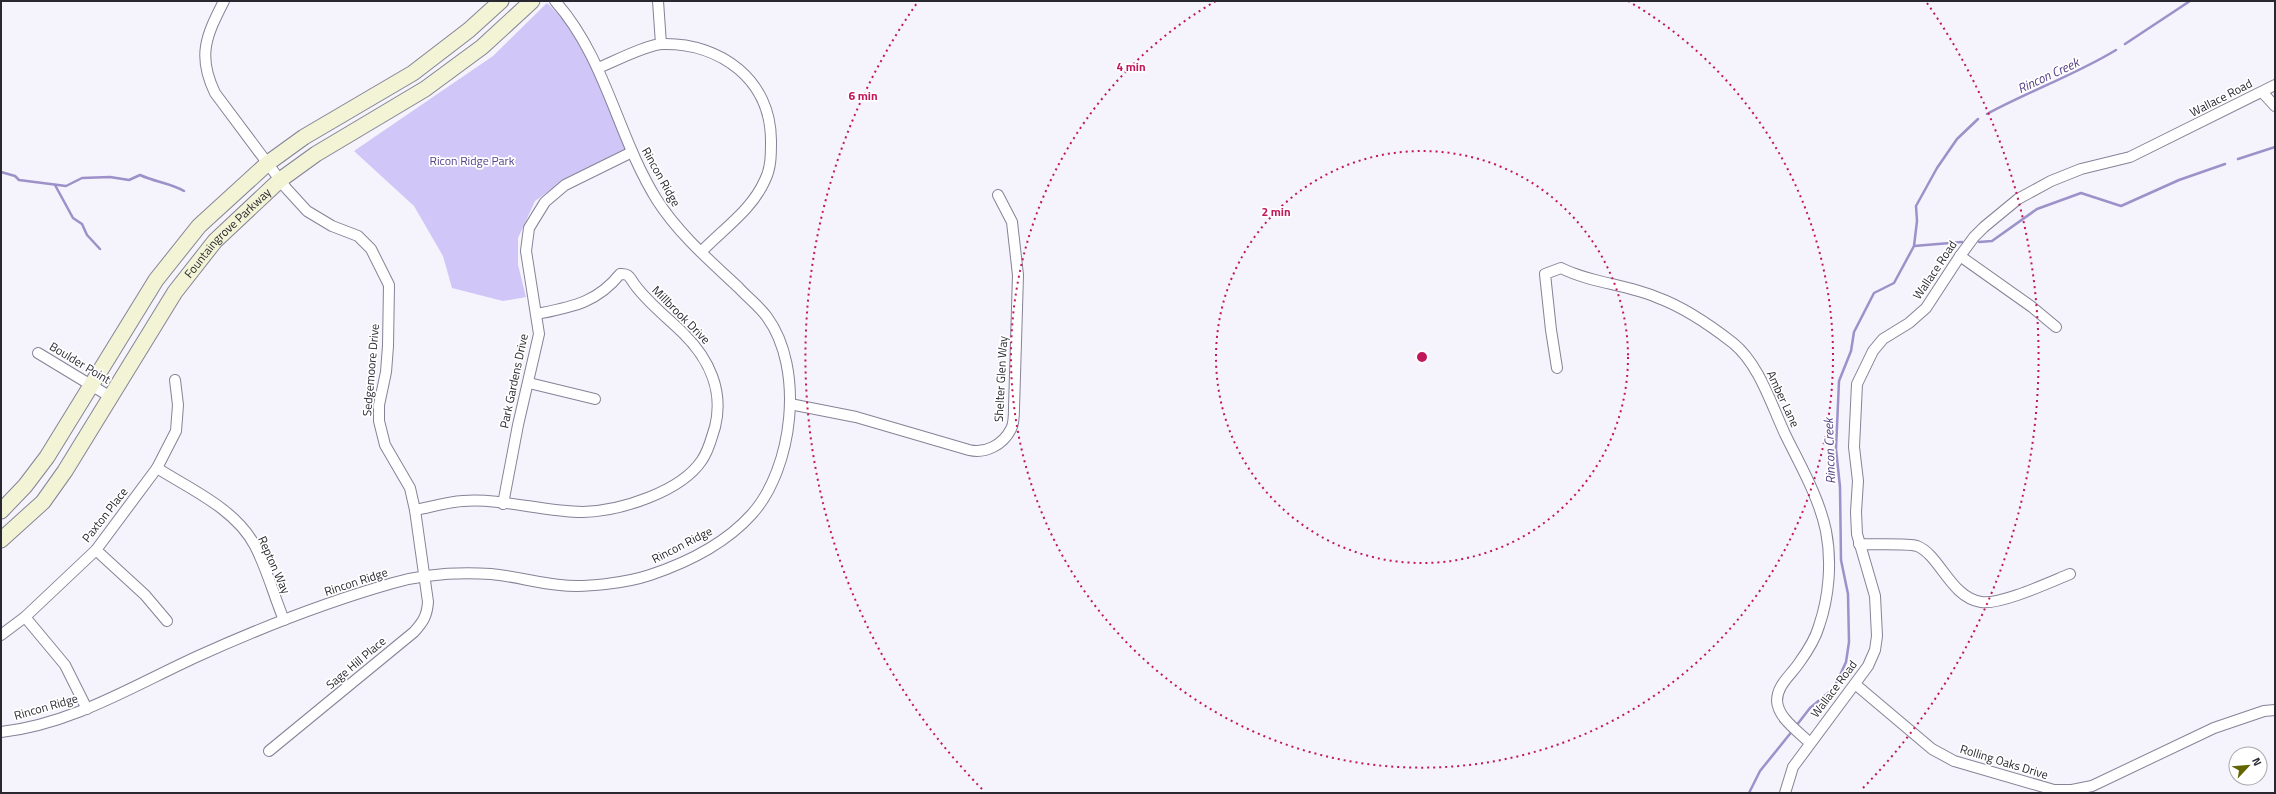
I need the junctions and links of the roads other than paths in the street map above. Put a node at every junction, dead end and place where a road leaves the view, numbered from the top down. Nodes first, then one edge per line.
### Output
1 (224, 1) edge
2 (501, 1) edge
3 (532, 1) edge
4 (555, 1) edge
5 (658, 1) edge
6 (661, 44) junction
7 (598, 68) junction
8 (2275, 85) edge
9 (2262, 92) junction
10 (2275, 106) edge
11 (632, 152) junction
12 (268, 163) junction
13 (280, 180) junction
14 (998, 195) dead end
15 (701, 252) junction
16 (1960, 256) junction
17 (537, 314) junction
18 (2056, 327) dead end
19 (38, 353) dead end
20 (1557, 368) dead end
21 (176, 380) dead end
22 (529, 383) junction
23 (91, 384) junction
24 (109, 396) junction
25 (595, 399) dead end
26 (790, 404) junction
27 (157, 468) junction
28 (503, 504) junction
29 (415, 510) junction
30 (1, 511) edge
31 (1, 540) edge
32 (1859, 544) junction
33 (96, 550) junction
34 (2070, 574) dead end
35 (425, 577) junction
36 (25, 617) junction
37 (284, 620) junction
38 (167, 621) dead end
39 (1, 635) edge
40 (1855, 684) junction
41 (87, 709) junction
42 (2275, 710) edge
43 (1, 732) edge
44 (1810, 743) junction
45 (269, 751) dead end
46 (1785, 793) edge

1 - 12 street, Sedgemoore Drive
2 - 12 main road, Fountaingrove Parkway
3 - 13 main road, Fountaingrove Parkway
4 - 7 street, Rincon Ridge
5 - 6 street
6 - 7 street
6 - 15 street
7 - 11 street, Rincon Ridge
8 - 9 street, Wallace Road
9 - 10 street
9 - 16 street, Wallace Road
11 - 15 street, Rincon Ridge
11 - 17 street, Park Gardens Drive
12 - 13 street, Sedgemoore Drive
12 - 23 main road, Fountaingrove Parkway
13 - 24 main road, Fountaingrove Parkway
13 - 29 street, Sedgemoore Drive
14 - 26 street, Shelter Glen Way
15 - 26 street, Rincon Ridge
16 - 18 street
16 - 32 street, Wallace Road
17 - 22 street, Park Gardens Drive
17 - 28 street, Millbrook Drive
19 - 23 street, Boulder Point
20 - 44 street, Amber Lane
21 - 27 street, Paxton Place
22 - 25 street
22 - 28 street, Park Gardens Drive
23 - 24 street, Boulder Point
23 - 30 main road, Fountaingrove Parkway
24 - 31 main road, Fountaingrove Parkway
26 - 35 street, Rincon Ridge
27 - 33 street, Paxton Place
27 - 37 street, Repton Way
28 - 29 street, Millbrook Drive
29 - 35 street, Sedgemoore Drive
32 - 34 street
32 - 40 street, Wallace Road
33 - 36 street, Paxton Place
33 - 38 street
35 - 37 street, Rincon Ridge
35 - 45 street, Sage Hill Place
36 - 39 street, Paxton Place
36 - 41 street
37 - 41 street, Rincon Ridge
40 - 42 street, Rolling Oaks Drive
40 - 44 street, Wallace Road
41 - 43 street, Rincon Ridge
44 - 46 street, Wallace Road

